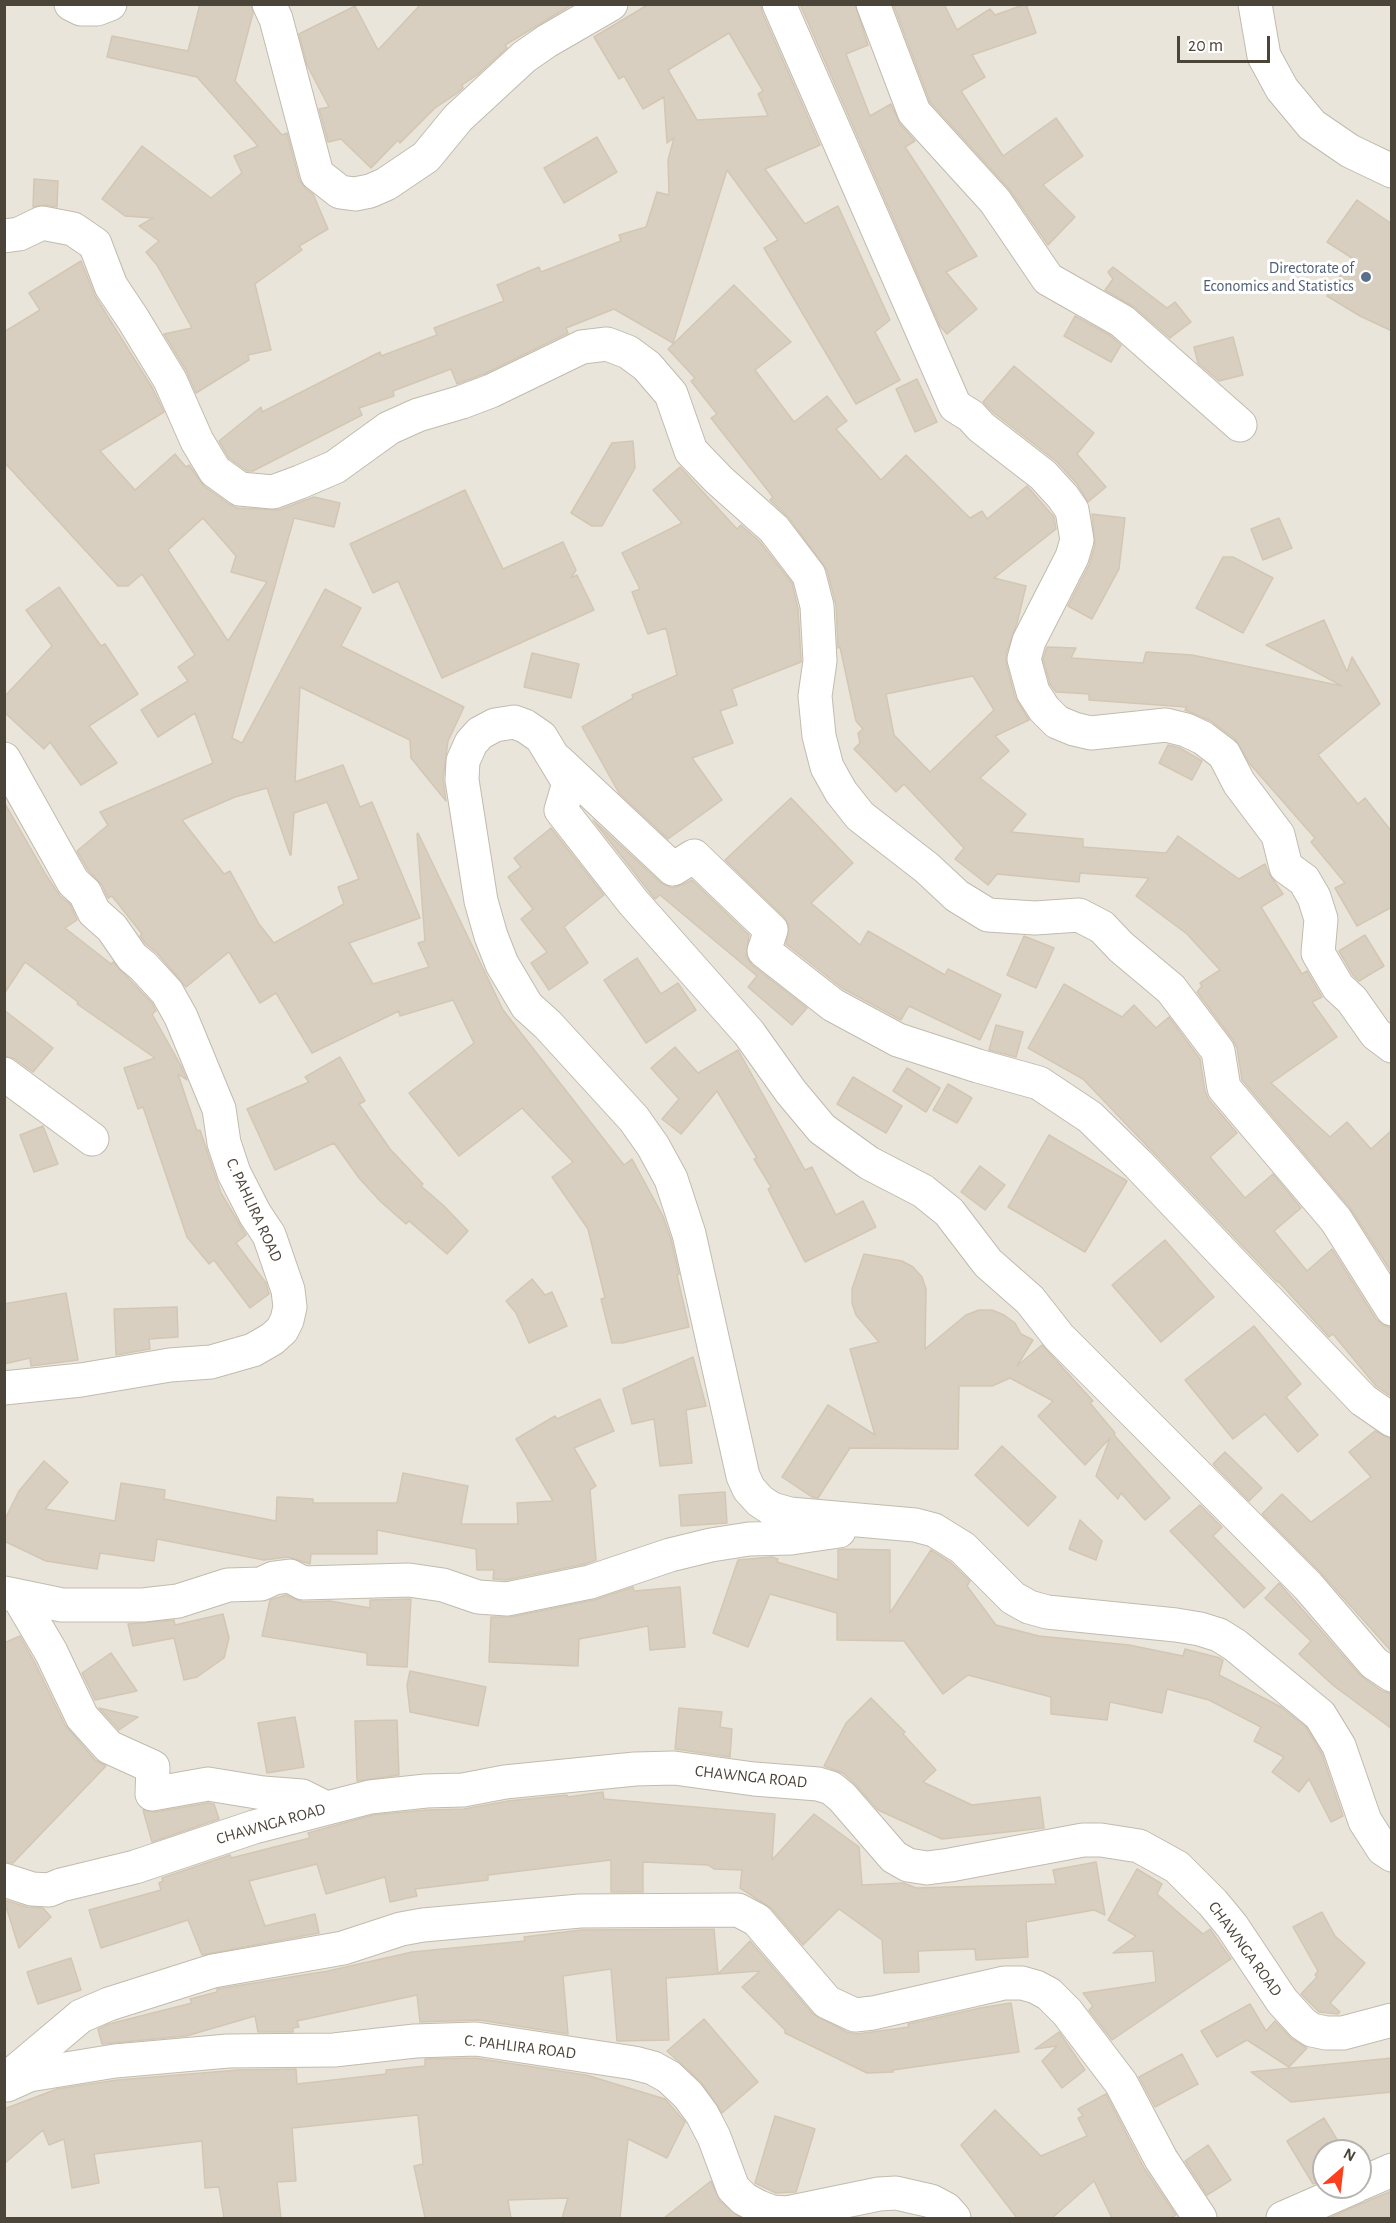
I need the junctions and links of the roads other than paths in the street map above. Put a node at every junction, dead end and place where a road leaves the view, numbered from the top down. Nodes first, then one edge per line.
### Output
1 (71, 4) edge
2 (110, 4) edge
3 (270, 4) edge
4 (611, 4) edge
5 (779, 4) edge
6 (873, 4) edge
7 (1255, 4) edge
8 (1392, 171) edge
9 (4, 236) edge
10 (1240, 425) dead end
11 (552, 755) junction
12 (4, 759) edge
13 (1392, 1046) edge
14 (4, 1074) edge
15 (92, 1139) dead end
16 (1392, 1309) edge
17 (4, 1388) edge
18 (1392, 1420) edge
19 (895, 1523) junction
20 (11, 1594) edge
21 (1392, 1675) edge
22 (326, 1808) junction
23 (1392, 1855) edge
24 (4, 1880) edge
25 (1392, 2020) edge
26 (4, 2084) edge
27 (1392, 2170) edge
28 (1372, 2179) edge
29 (1327, 2199) edge
30 (954, 2218) edge
31 (1200, 2218) edge
32 (1283, 2218) edge

1 - 2 street
3 - 4 street
5 - 13 street
6 - 10 street
7 - 8 street
9 - 16 street
11 - 18 street
11 - 19 street
11 - 21 street
12 - 17 street, C. PAHLIRA ROAD
14 - 15 street
19 - 20 street
19 - 23 street
20 - 22 street
22 - 24 street, CHAWNGA ROAD
22 - 25 street, CHAWNGA ROAD
26 - 30 street, C. PAHLIRA ROAD
26 - 31 street
27 - 28 street
29 - 32 street

